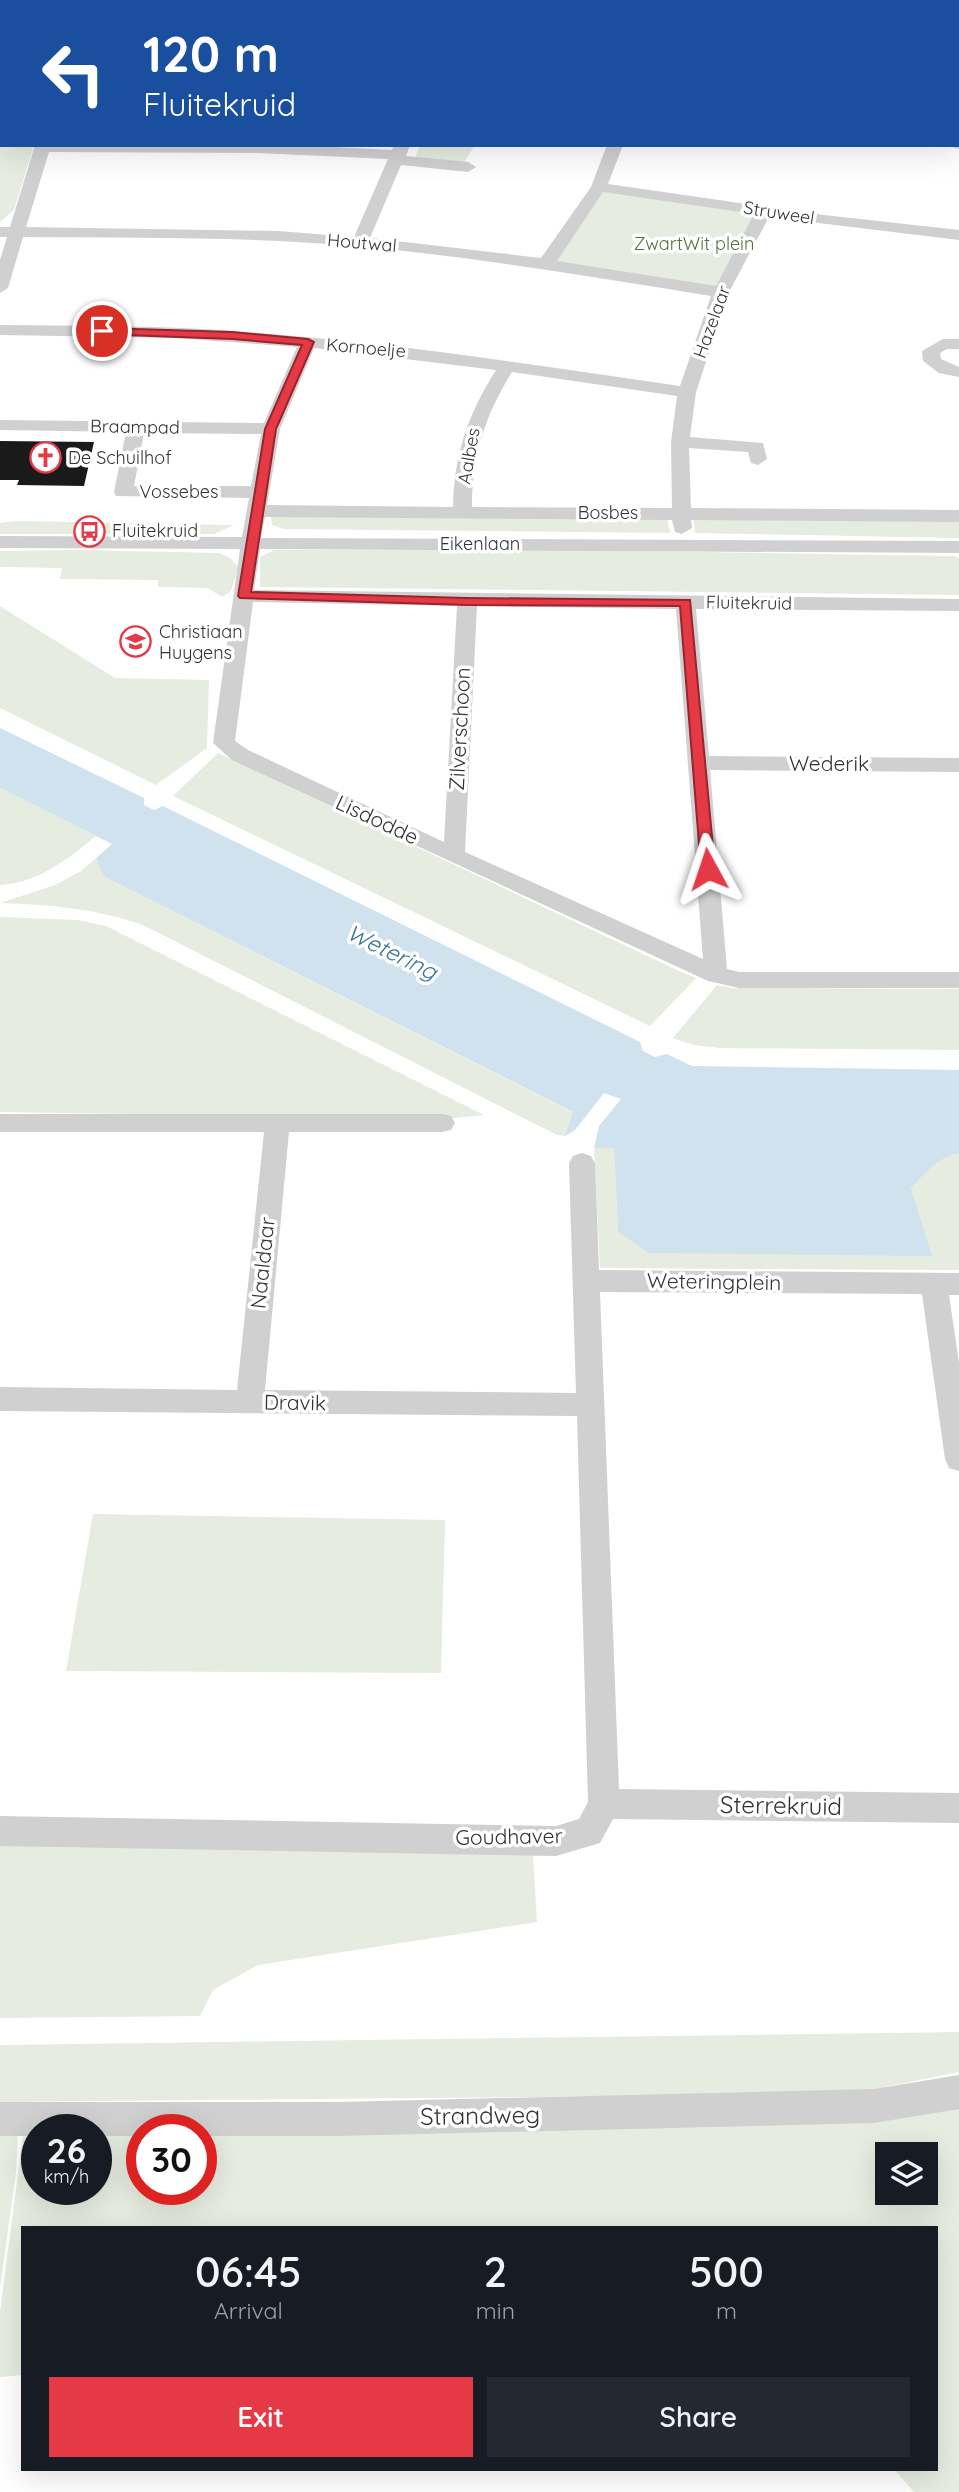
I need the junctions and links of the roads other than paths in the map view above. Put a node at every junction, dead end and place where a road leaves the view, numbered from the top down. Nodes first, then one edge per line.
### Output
1 (43, 147) edge
2 (150, 147) edge
3 (614, 147) edge
4 (399, 154) edge
5 (468, 167) dead end
6 (599, 187) junction
7 (765, 209) junction
8 (0, 232) edge
9 (18, 232) junction
10 (959, 235) edge
11 (360, 242) junction
12 (546, 264) junction
13 (0, 288) edge
14 (721, 292) junction
15 (0, 330) edge
16 (308, 342) junction
17 (959, 344) edge
18 (507, 366) junction
19 (959, 372) edge
20 (687, 392) junction
21 (0, 425) edge
22 (136, 427) junction
23 (271, 429) junction
24 (680, 442) junction
25 (758, 459) dead end
26 (258, 501) junction
27 (462, 513) junction
28 (679, 513) junction
29 (959, 516) edge
30 (0, 542) edge
31 (251, 542) junction
32 (684, 544) junction
33 (959, 547) edge
34 (244, 596) junction
35 (467, 602) junction
36 (685, 602) junction
37 (959, 605) edge
38 (699, 763) junction
39 (959, 765) edge
40 (454, 856) junction
41 (716, 975) junction
42 (959, 980) edge
43 (0, 1123) edge
44 (277, 1123) junction
45 (442, 1123) dead end
46 (582, 1163) dead end
47 (586, 1281) junction
48 (946, 1284) edge
49 (0, 1399) edge
50 (250, 1402) junction
51 (590, 1405) junction
52 (959, 1459) edge
53 (604, 1804) junction
54 (959, 1808) edge
55 (0, 1831) edge
56 (959, 2092) edge
57 (0, 2119) edge

1 - 9 street
2 - 4 street
3 - 6 street
4 - 5 street
4 - 11 street
6 - 7 street, Struweel
6 - 12 street
7 - 10 street, Struweel
7 - 14 street, Hazelaar
8 - 9 street, Houtwal
9 - 11 street, Houtwal
9 - 13 street
11 - 12 street, Houtwal
12 - 14 street, Houtwal
14 - 20 street, Hazelaar
15 - 16 street, Kornoelje
16 - 18 street, Kornoelje
16 - 23 street
17 - 19 street
18 - 20 street, Kornoelje
18 - 27 street, Aalbes
20 - 24 street, Hazelaar
21 - 22 street, Braampad
22 - 23 street, Braampad
22 - 26 street, Vossebes
23 - 26 street
24 - 25 street
24 - 28 street, Hazelaar
26 - 27 street, Bosbes
26 - 31 street
27 - 28 street, Bosbes
28 - 29 street, Bosbes
28 - 32 street, Hazelaar
30 - 31 street, Eikenlaan
31 - 32 street, Eikenlaan
31 - 34 street, Lisdodde
32 - 33 street, Eikenlaan
34 - 35 street, Fluitekruid
34 - 40 street, Lisdodde
35 - 36 street, Fluitekruid
35 - 40 street, Zilverschoon
36 - 37 street, Fluitekruid
36 - 38 street
38 - 39 street, Wederik
38 - 41 street
40 - 41 street, Lisdodde
41 - 42 street
43 - 44 street
44 - 45 street
44 - 50 street, Naaldaar
46 - 47 street
47 - 48 street, Weteringplein
47 - 51 street
48 - 52 street
49 - 50 street, Dravik
50 - 51 street, Dravik
51 - 53 street
53 - 54 street, Sterrekruid
53 - 55 street, Goudhaver
56 - 57 street, Strandweg

